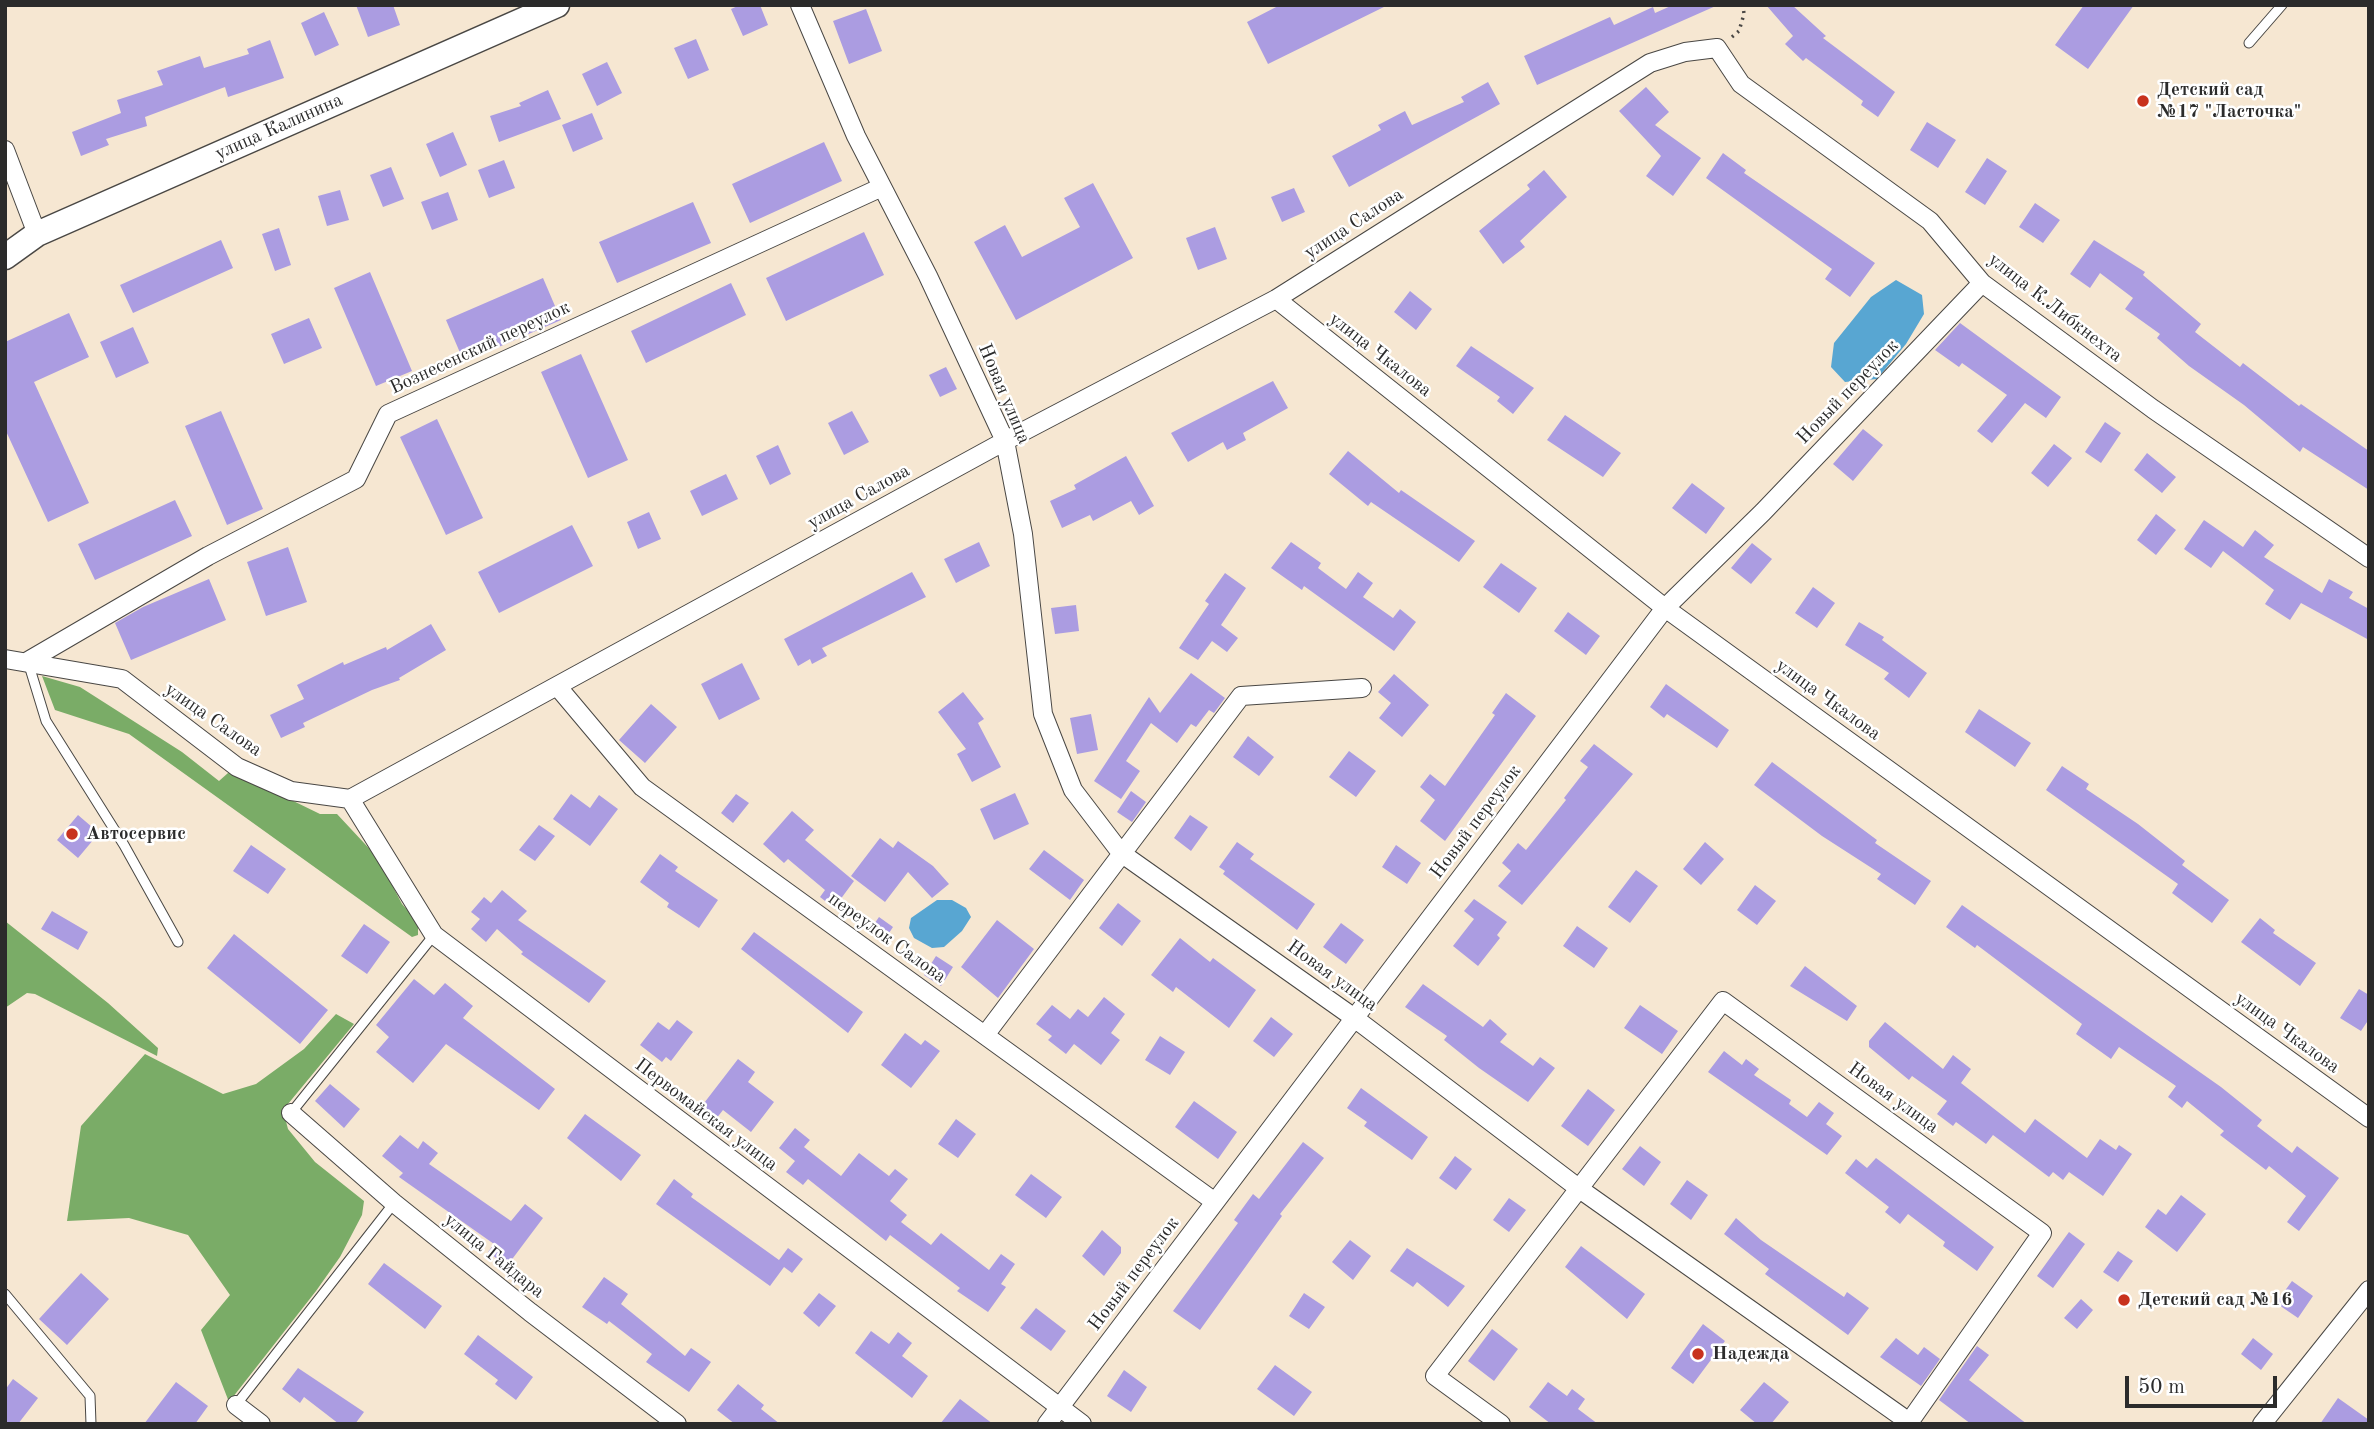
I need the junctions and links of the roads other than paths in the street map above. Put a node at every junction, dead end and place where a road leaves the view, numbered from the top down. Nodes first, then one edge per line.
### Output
1 (556, 5) edge
2 (800, 5) edge
3 (2282, 5) edge
4 (2249, 43) dead end
5 (1717, 48) joint
6 (5, 150) edge
7 (883, 187) junction
8 (37, 233) junction
9 (5, 257) edge
10 (1982, 282) junction
11 (1276, 299) junction
12 (1005, 441) junction
13 (2369, 558) edge
14 (1665, 608) junction
15 (5, 659) edge
16 (28, 661) junction
17 (557, 686) junction
18 (1362, 688) dead end
19 (350, 799) junction
20 (1121, 853) junction
21 (435, 935) junction
22 (178, 942) dead end
23 (1353, 1017) junction
24 (985, 1035) junction
25 (291, 1113) joint
26 (2369, 1118) edge
27 (1581, 1190) junction
28 (1215, 1202) junction
29 (394, 1203) junction
30 (2369, 1290) edge
31 (5, 1294) edge
32 (236, 1405) joint
33 (1060, 1408) junction
34 (1910, 1423) edge
35 (91, 1424) edge
36 (261, 1424) edge
37 (677, 1424) edge
38 (1047, 1424) edge
39 (1082, 1424) edge
40 (1501, 1424) edge
41 (2262, 1424) edge

1 - 8 main road, улица Калинина
2 - 7 street, Новая улица
3 - 4 lane
5 - 10 street, улица К.Либкнехта
5 - 11 street, улица Салова
6 - 8 street
7 - 12 street, Новая улица
7 - 16 street, Вознесенский переулок
8 - 9 main road, улица Калинина
10 - 13 street, улица К.Либкнехта
10 - 14 street, Новый переулок
11 - 12 street, улица Салова
11 - 14 street, улица Чкалова
12 - 17 street, улица Салова
12 - 20 street, Новая улица
14 - 23 street, Новый переулок
14 - 26 street, улица Чкалова
15 - 16 street, улица Салова
16 - 19 street, улица Салова
16 - 22 lane
17 - 19 street, улица Салова
17 - 24 street, переулок Салова
18 - 20 street
19 - 21 street, Первомайская улица
20 - 23 street, Новая улица
20 - 24 street
21 - 25 lane
21 - 33 street, Первомайская улица
23 - 27 street, Новая улица
23 - 28 street, Новый переулок
24 - 28 street, переулок Салова
25 - 29 street, улица Гайдара
27 - 34 street, Новая улица
27 - 34 street, Новая улица
27 - 40 street, Новая улица
28 - 33 street, Новый переулок
29 - 32 lane
29 - 37 street, улица Гайдара
30 - 41 street
31 - 35 lane
32 - 36 street
33 - 38 street, Новый переулок
33 - 39 street, Первомайская улица

